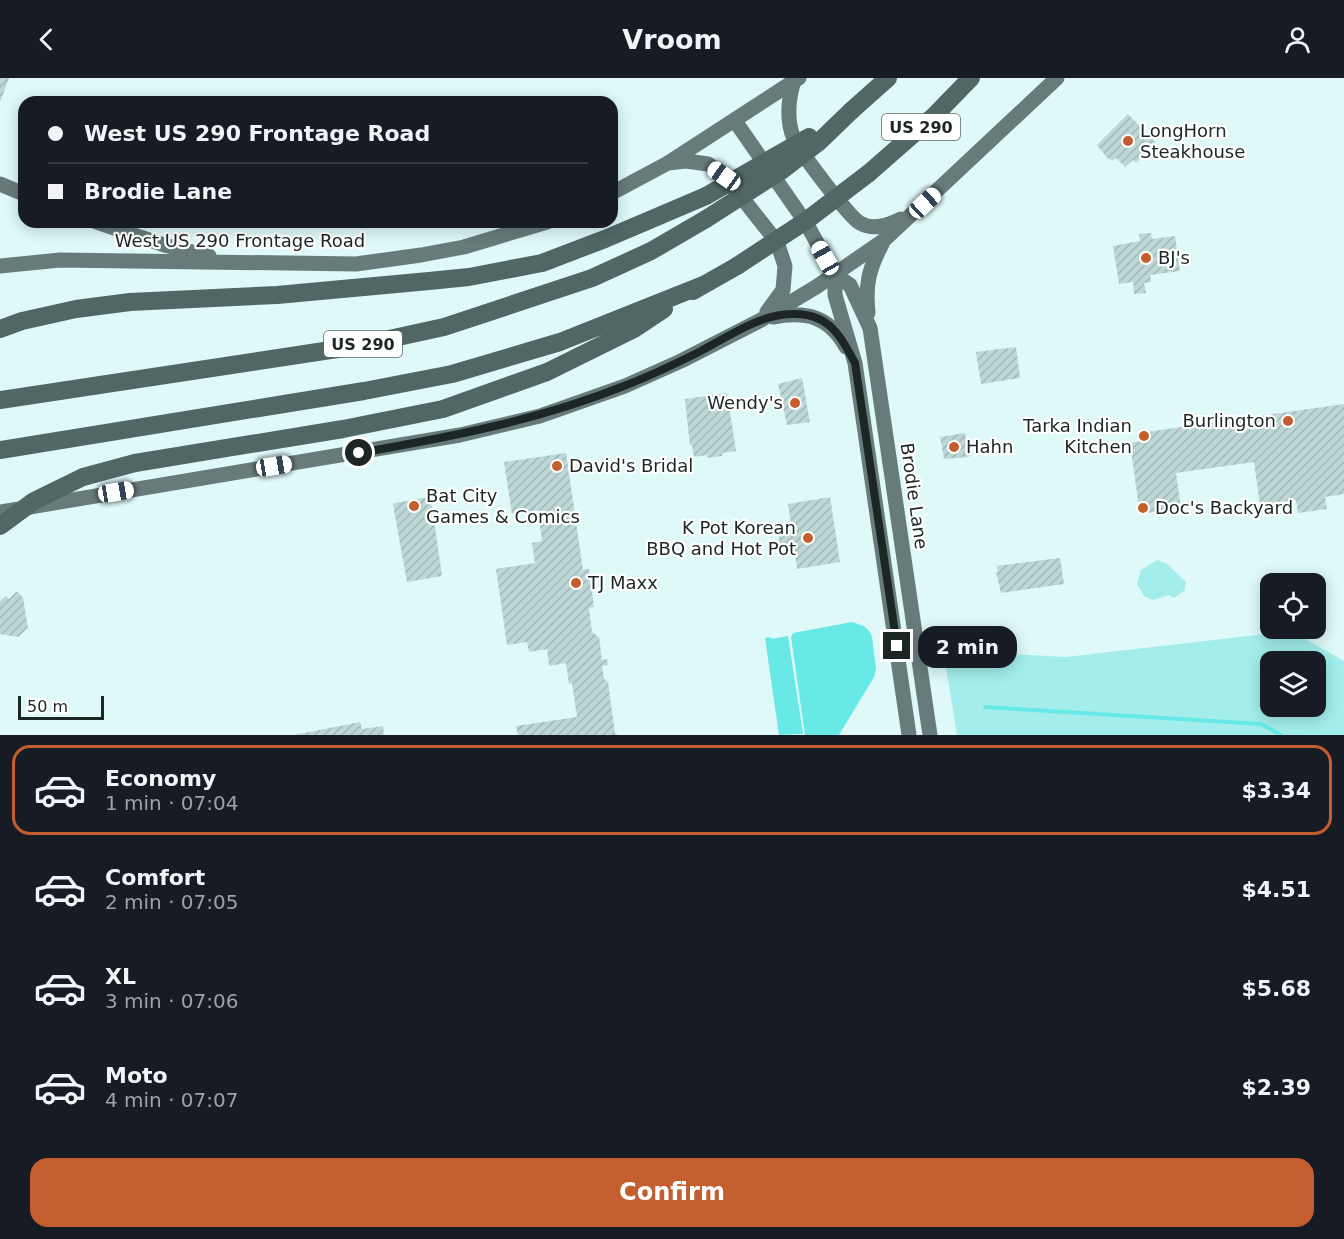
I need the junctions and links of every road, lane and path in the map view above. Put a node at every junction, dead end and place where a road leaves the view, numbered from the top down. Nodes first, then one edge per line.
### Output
1 (888, 78) edge
2 (971, 78) edge
3 (1057, 78) edge
4 (796, 81) edge
5 (851, 111) junction
6 (735, 121) junction
7 (668, 163) junction
8 (0, 184) edge
9 (618, 190) edge
10 (18, 192) edge
11 (912, 214) junction
12 (114, 228) edge
13 (526, 228) edge
14 (883, 241) junction
15 (235, 262) junction
16 (0, 266) edge
17 (835, 275) junction
18 (703, 285) junction
19 (761, 320) junction
20 (870, 327) junction
21 (0, 329) edge
22 (855, 363) junction
23 (0, 400) edge
24 (0, 450) edge
25 (0, 512) edge
26 (0, 525) edge
27 (891, 604) junction
28 (922, 686) junction
29 (909, 735) edge
30 (930, 735) edge

1 - 5 highway, US 290
2 - 18 highway, US 290, bridge
3 - 11 main road
4 - 6 main road
4 - 11 main road
5 - 21 highway, bridge
5 - 23 highway, US 290, bridge
6 - 7 main road
6 - 17 main road, Brodie Lane
7 - 9 main road
7 - 19 main road
8 - 10 main road
11 - 14 main road
12 - 15 main road
13 - 15 main road, West US 290 Frontage Road
14 - 17 main road
14 - 20 main road
15 - 16 main road, West US 290 Frontage Road
17 - 19 main road
17 - 20 main road, Brodie Lane
17 - 22 main road, Brodie Lane
18 - 24 highway, US 290
18 - 26 highway, bridge
19 - 22 main road
19 - 25 main road
20 - 28 main road, Brodie Lane
22 - 27 main road, Brodie Lane
27 - 28 main road
27 - 29 main road, Brodie Lane
28 - 30 main road, Brodie Lane

